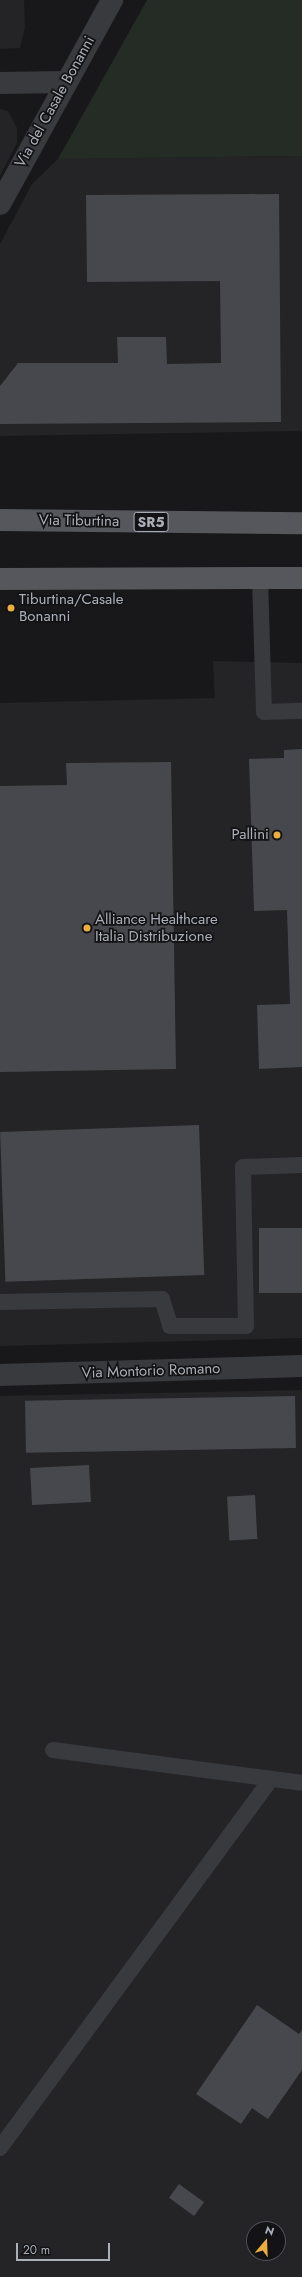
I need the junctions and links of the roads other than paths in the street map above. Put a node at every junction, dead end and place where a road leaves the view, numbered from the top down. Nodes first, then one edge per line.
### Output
1 (112, 0) edge
2 (64, 82) junction
3 (0, 83) edge
4 (0, 204) edge
5 (0, 520) edge
6 (302, 524) edge
7 (260, 578) junction
8 (302, 578) edge
9 (0, 579) edge
10 (302, 711) edge
11 (302, 1165) edge
12 (0, 1302) edge
13 (302, 1366) edge
14 (0, 1375) edge
15 (53, 1750) dead end
16 (271, 1779) junction
17 (302, 1783) edge
18 (0, 2148) edge

1 - 2 street, Via del Casale Bonanni
2 - 3 street
2 - 4 street, Via del Casale Bonanni
5 - 6 main road, Via Tiburtina / SR5
7 - 8 main road
7 - 9 main road
7 - 10 lane
11 - 12 lane
13 - 14 street, Via Montorio Romano
15 - 16 lane
16 - 17 lane
16 - 18 lane

